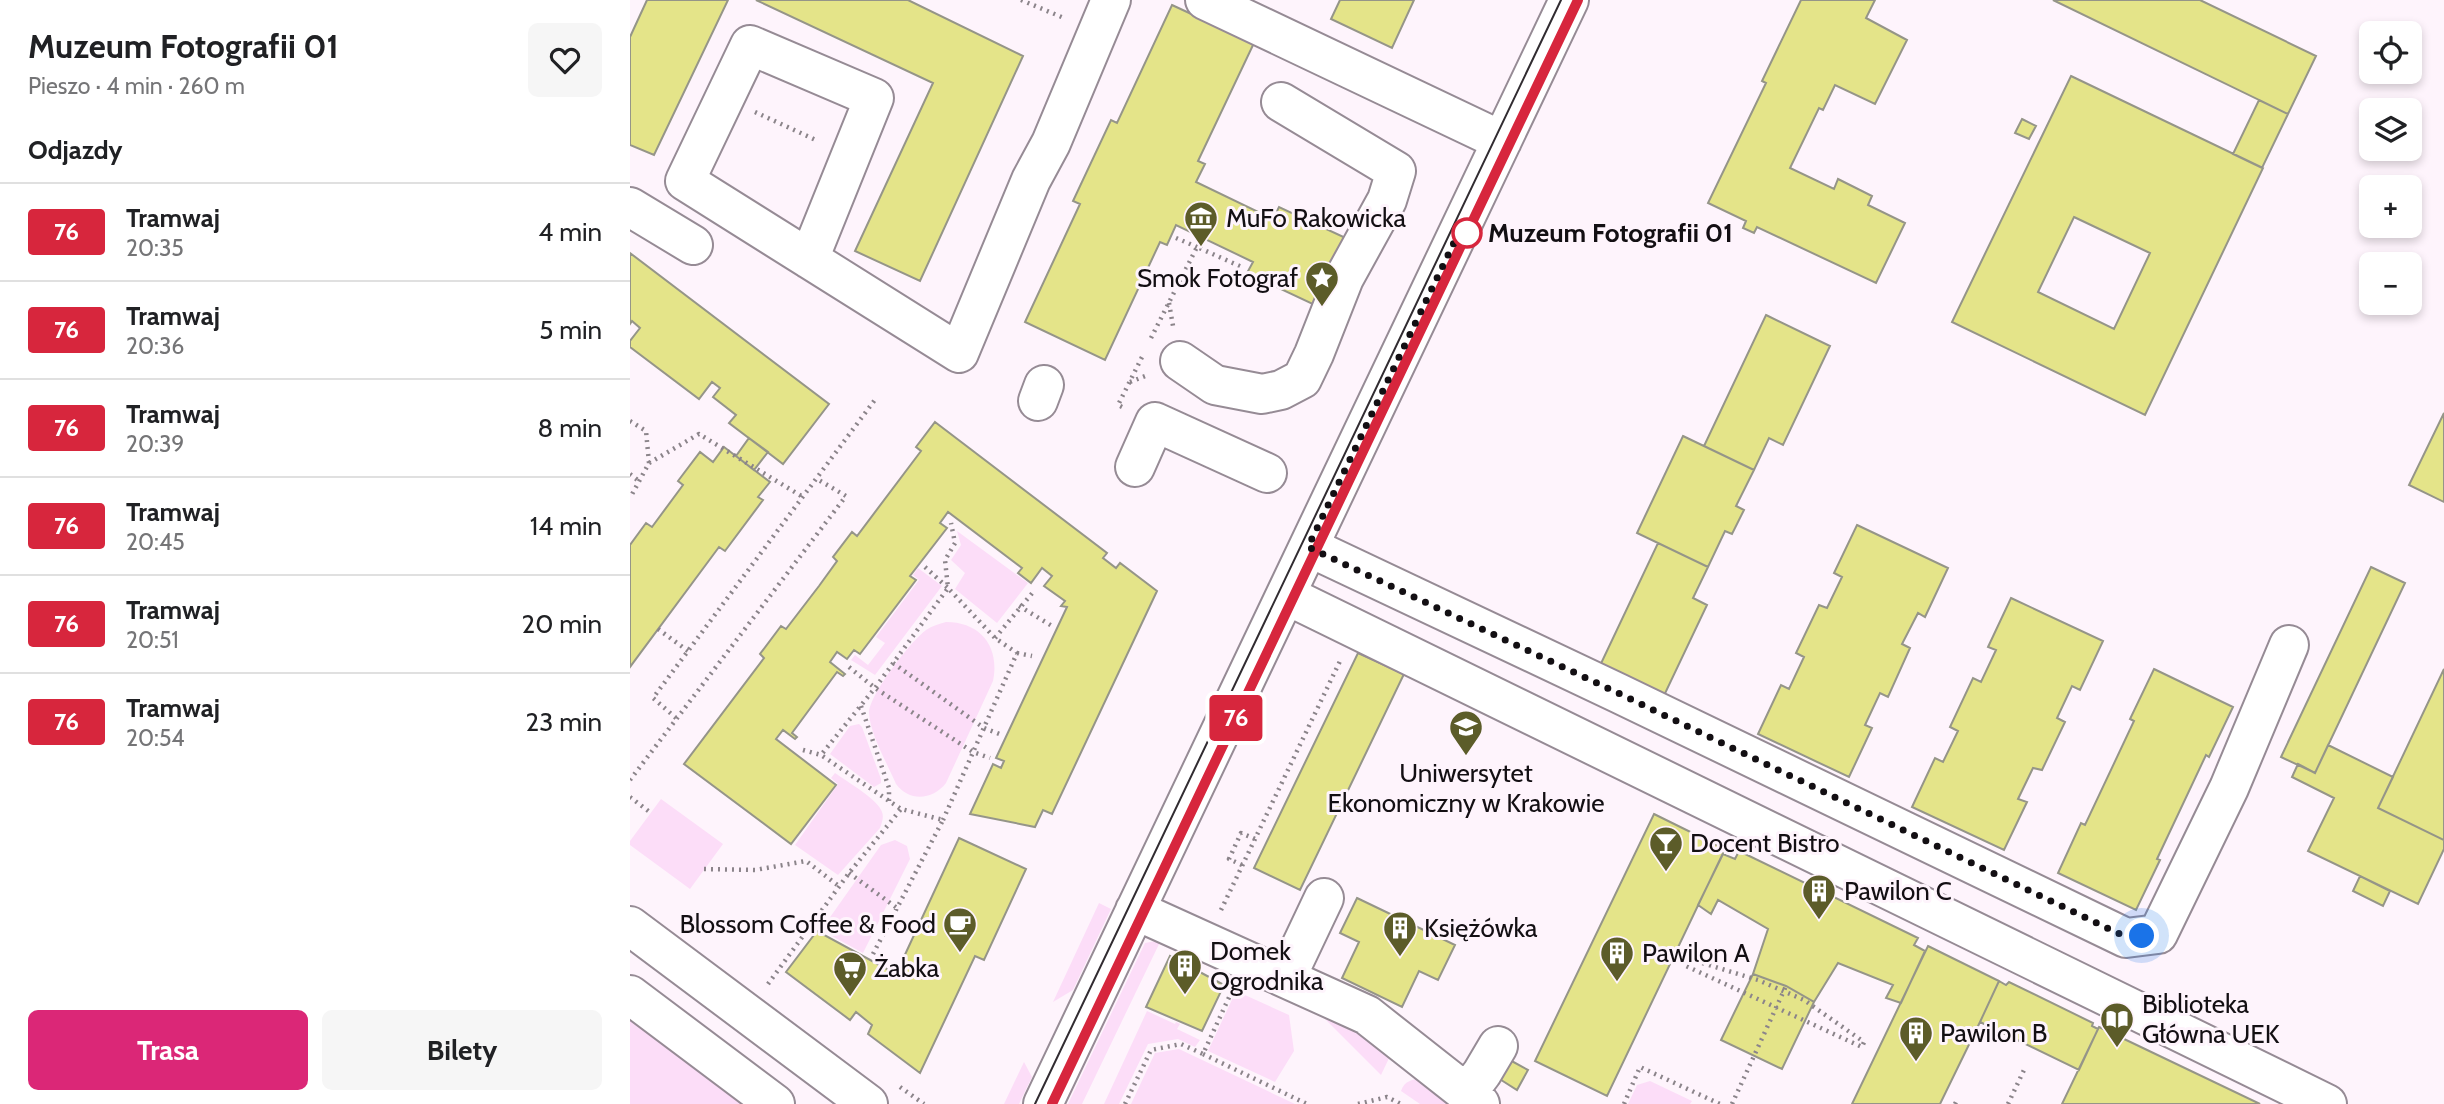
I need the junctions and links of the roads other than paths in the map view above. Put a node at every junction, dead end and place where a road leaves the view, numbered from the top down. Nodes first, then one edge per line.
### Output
1 (1205, 0) edge
2 (1569, 0) edge
3 (1104, 16) edge
4 (1304, 46) junction
5 (1502, 141) junction
6 (630, 207) edge
7 (693, 245) dead end
8 (809, 259) junction
9 (1180, 361) dead end
10 (1135, 467) dead end
11 (1267, 473) dead end
12 (1308, 547) junction
13 (1286, 595) junction
14 (2289, 645) dead end
15 (1324, 898) dead end
16 (1135, 910) junction
17 (630, 926) edge
18 (1286, 978) junction
19 (630, 995) edge
20 (1498, 1046) dead end
21 (1473, 1099) edge
22 (775, 1104) edge
23 (868, 1104) edge
24 (1043, 1104) edge
25 (2327, 1104) edge

1 - 4 street
2 - 5 street
3 - 8 street
4 - 5 street
4 - 9 street
5 - 12 street
6 - 7 street
8 - 8 street
10 - 11 street
12 - 13 street
12 - 14 street
13 - 16 street
13 - 25 street
15 - 18 street
16 - 18 street
16 - 24 street
17 - 23 street
18 - 21 street
19 - 22 street
20 - 21 street

